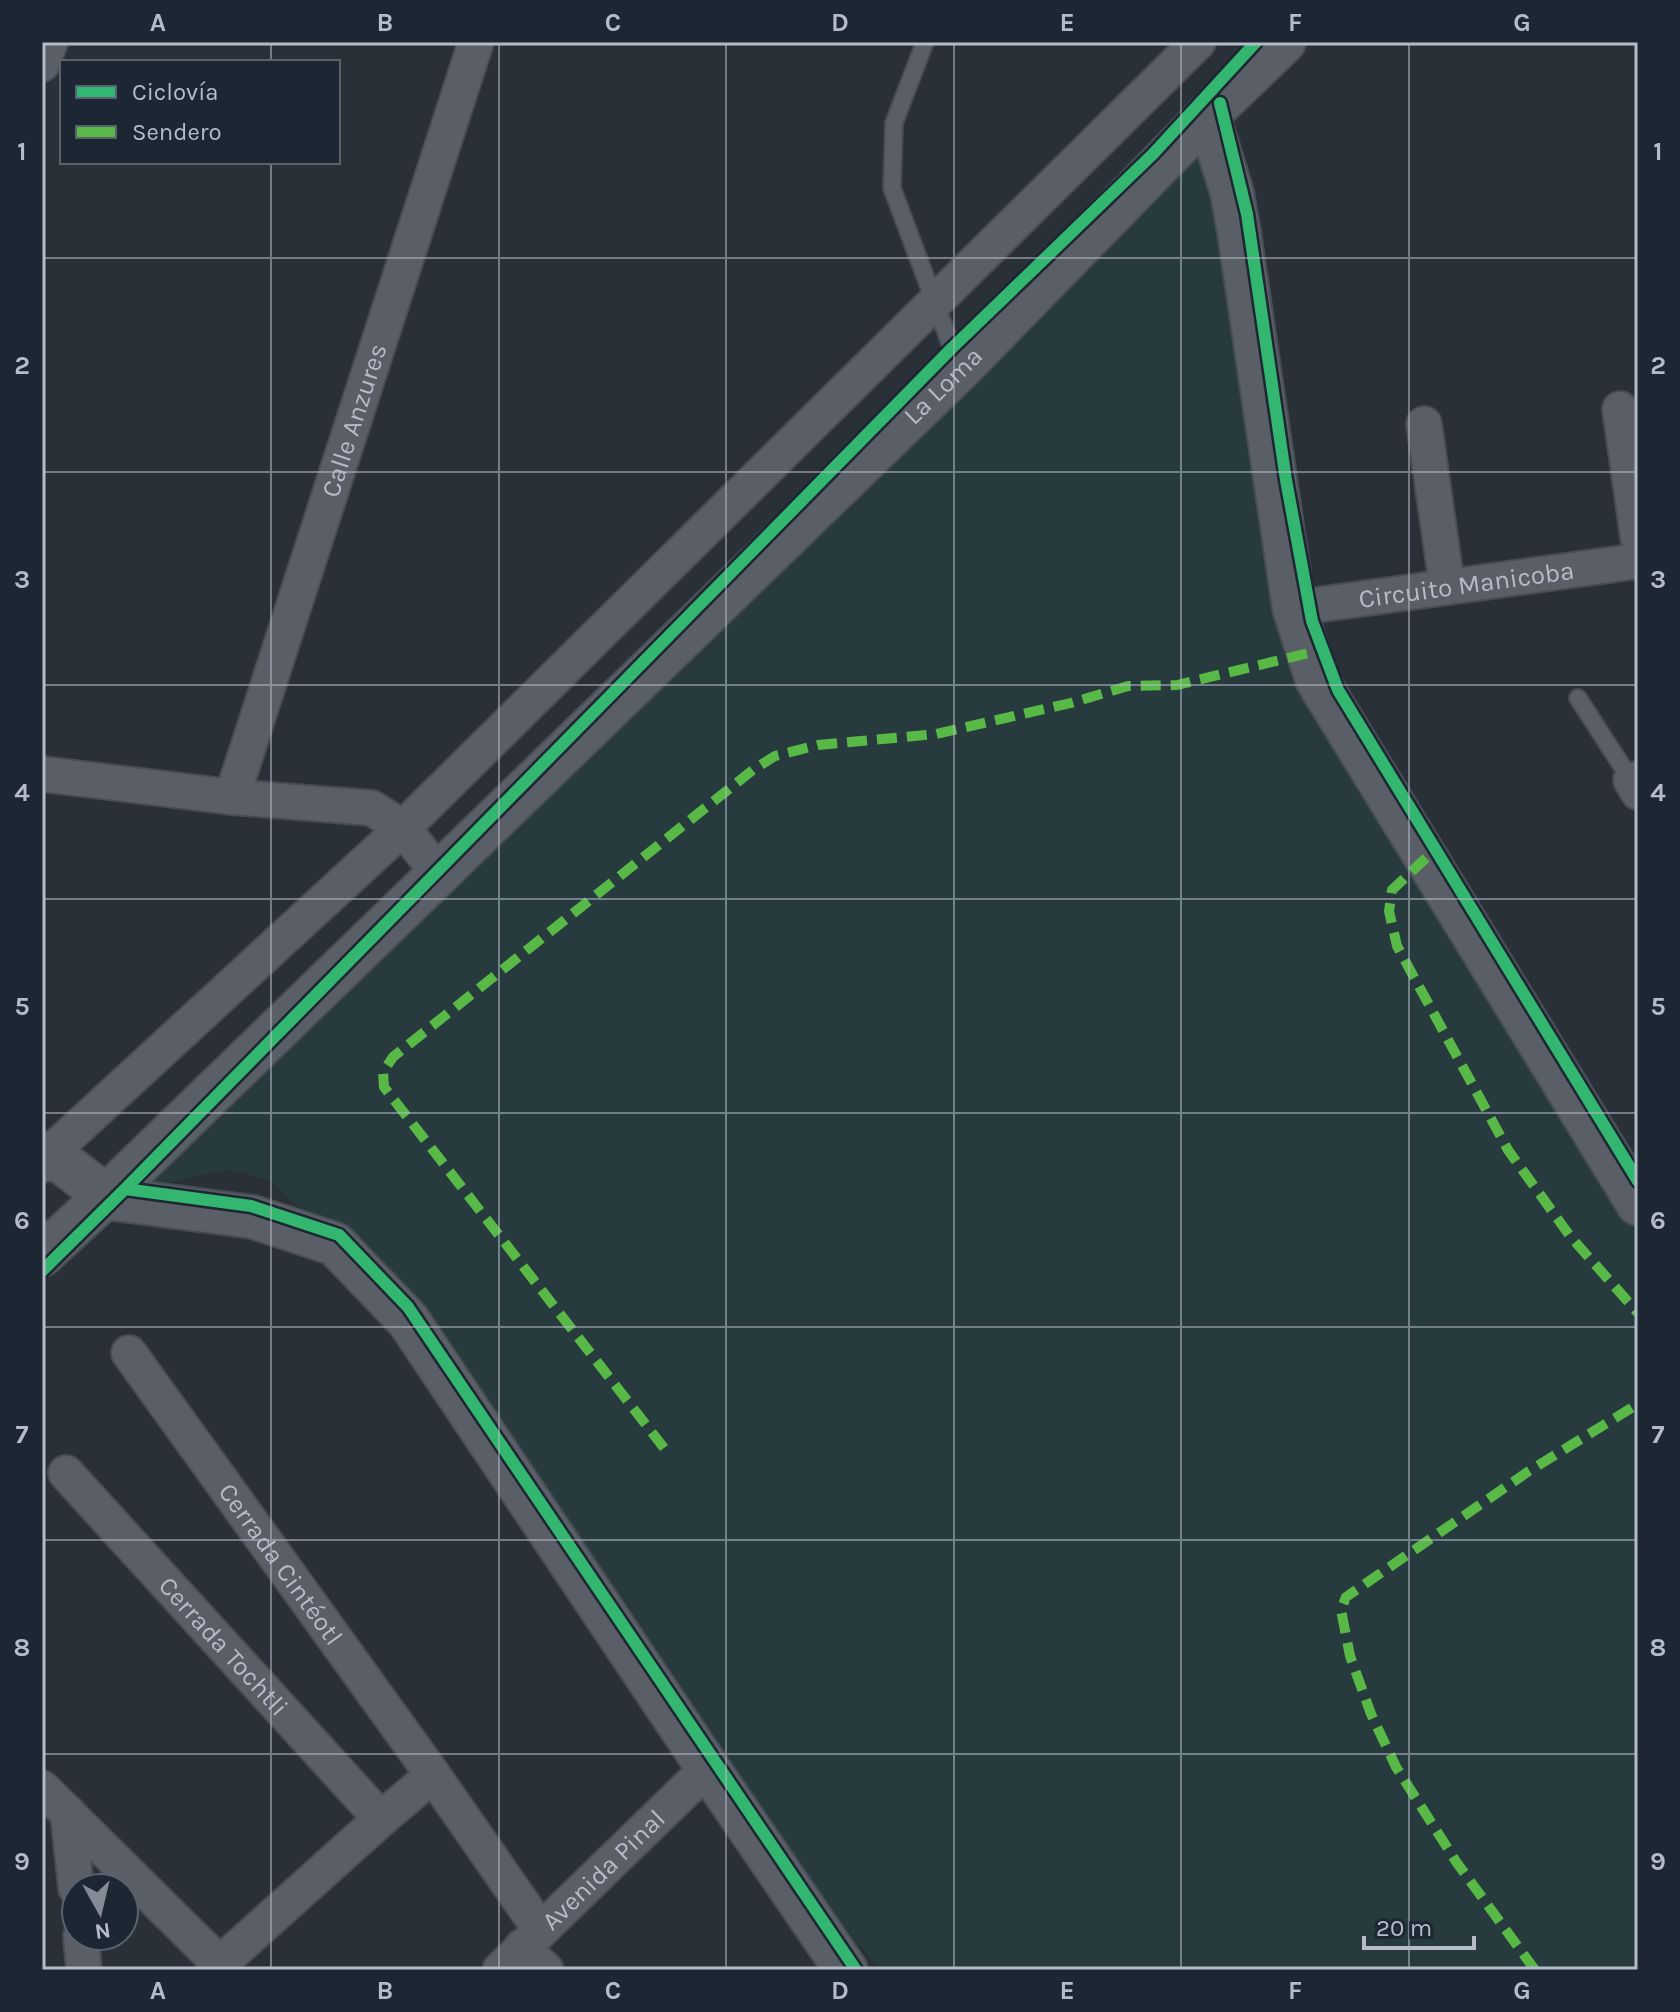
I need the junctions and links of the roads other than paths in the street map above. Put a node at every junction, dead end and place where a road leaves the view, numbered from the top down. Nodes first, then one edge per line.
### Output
1 (50, 42) edge
2 (476, 42) edge
3 (925, 42) edge
4 (1198, 42) edge
5 (1284, 42) edge
6 (42, 64) edge
7 (1208, 115) junction
8 (934, 302) junction
9 (962, 367) junction
10 (1620, 409) dead end
11 (1424, 424) dead end
12 (1638, 537) edge
13 (1638, 561) edge
14 (1447, 586) junction
15 (1294, 608) junction
16 (1578, 698) dead end
17 (42, 774) edge
18 (1636, 784) edge
19 (232, 797) junction
20 (403, 828) junction
21 (439, 874) junction
22 (46, 1157) edge
23 (106, 1196) junction
24 (1638, 1204) edge
25 (42, 1255) edge
26 (129, 1353) dead end
27 (66, 1473) dead end
28 (708, 1768) junction
29 (433, 1775) junction
30 (42, 1788) edge
31 (68, 1813) junction
32 (381, 1819) junction
33 (74, 1872) edge
34 (527, 1954) edge
35 (216, 1966) edge
36 (846, 1970) edge

1 - 6 street
2 - 19 street, Calle Anzures
3 - 8 lane
4 - 8 street
5 - 7 street, La Loma
7 - 9 street, La Loma
7 - 15 street
8 - 9 lane
8 - 20 street
9 - 21 street, La Loma
10 - 12 street
11 - 14 street
13 - 14 street, Circuito Manicoba
14 - 15 street, Circuito Manicoba
15 - 24 street
16 - 18 lane
17 - 19 street
19 - 20 street
20 - 21 street
20 - 22 street
21 - 23 street, La Loma
22 - 23 street
23 - 25 street, La Loma
23 - 28 street
26 - 29 street, Cerrada Cintéotl
27 - 32 street, Cerrada Tochtli
28 - 34 street, Avenida Pinal
28 - 36 street
29 - 32 street
29 - 34 street, Cerrada Cintéotl
30 - 31 street
31 - 33 street
31 - 35 street
32 - 35 street

